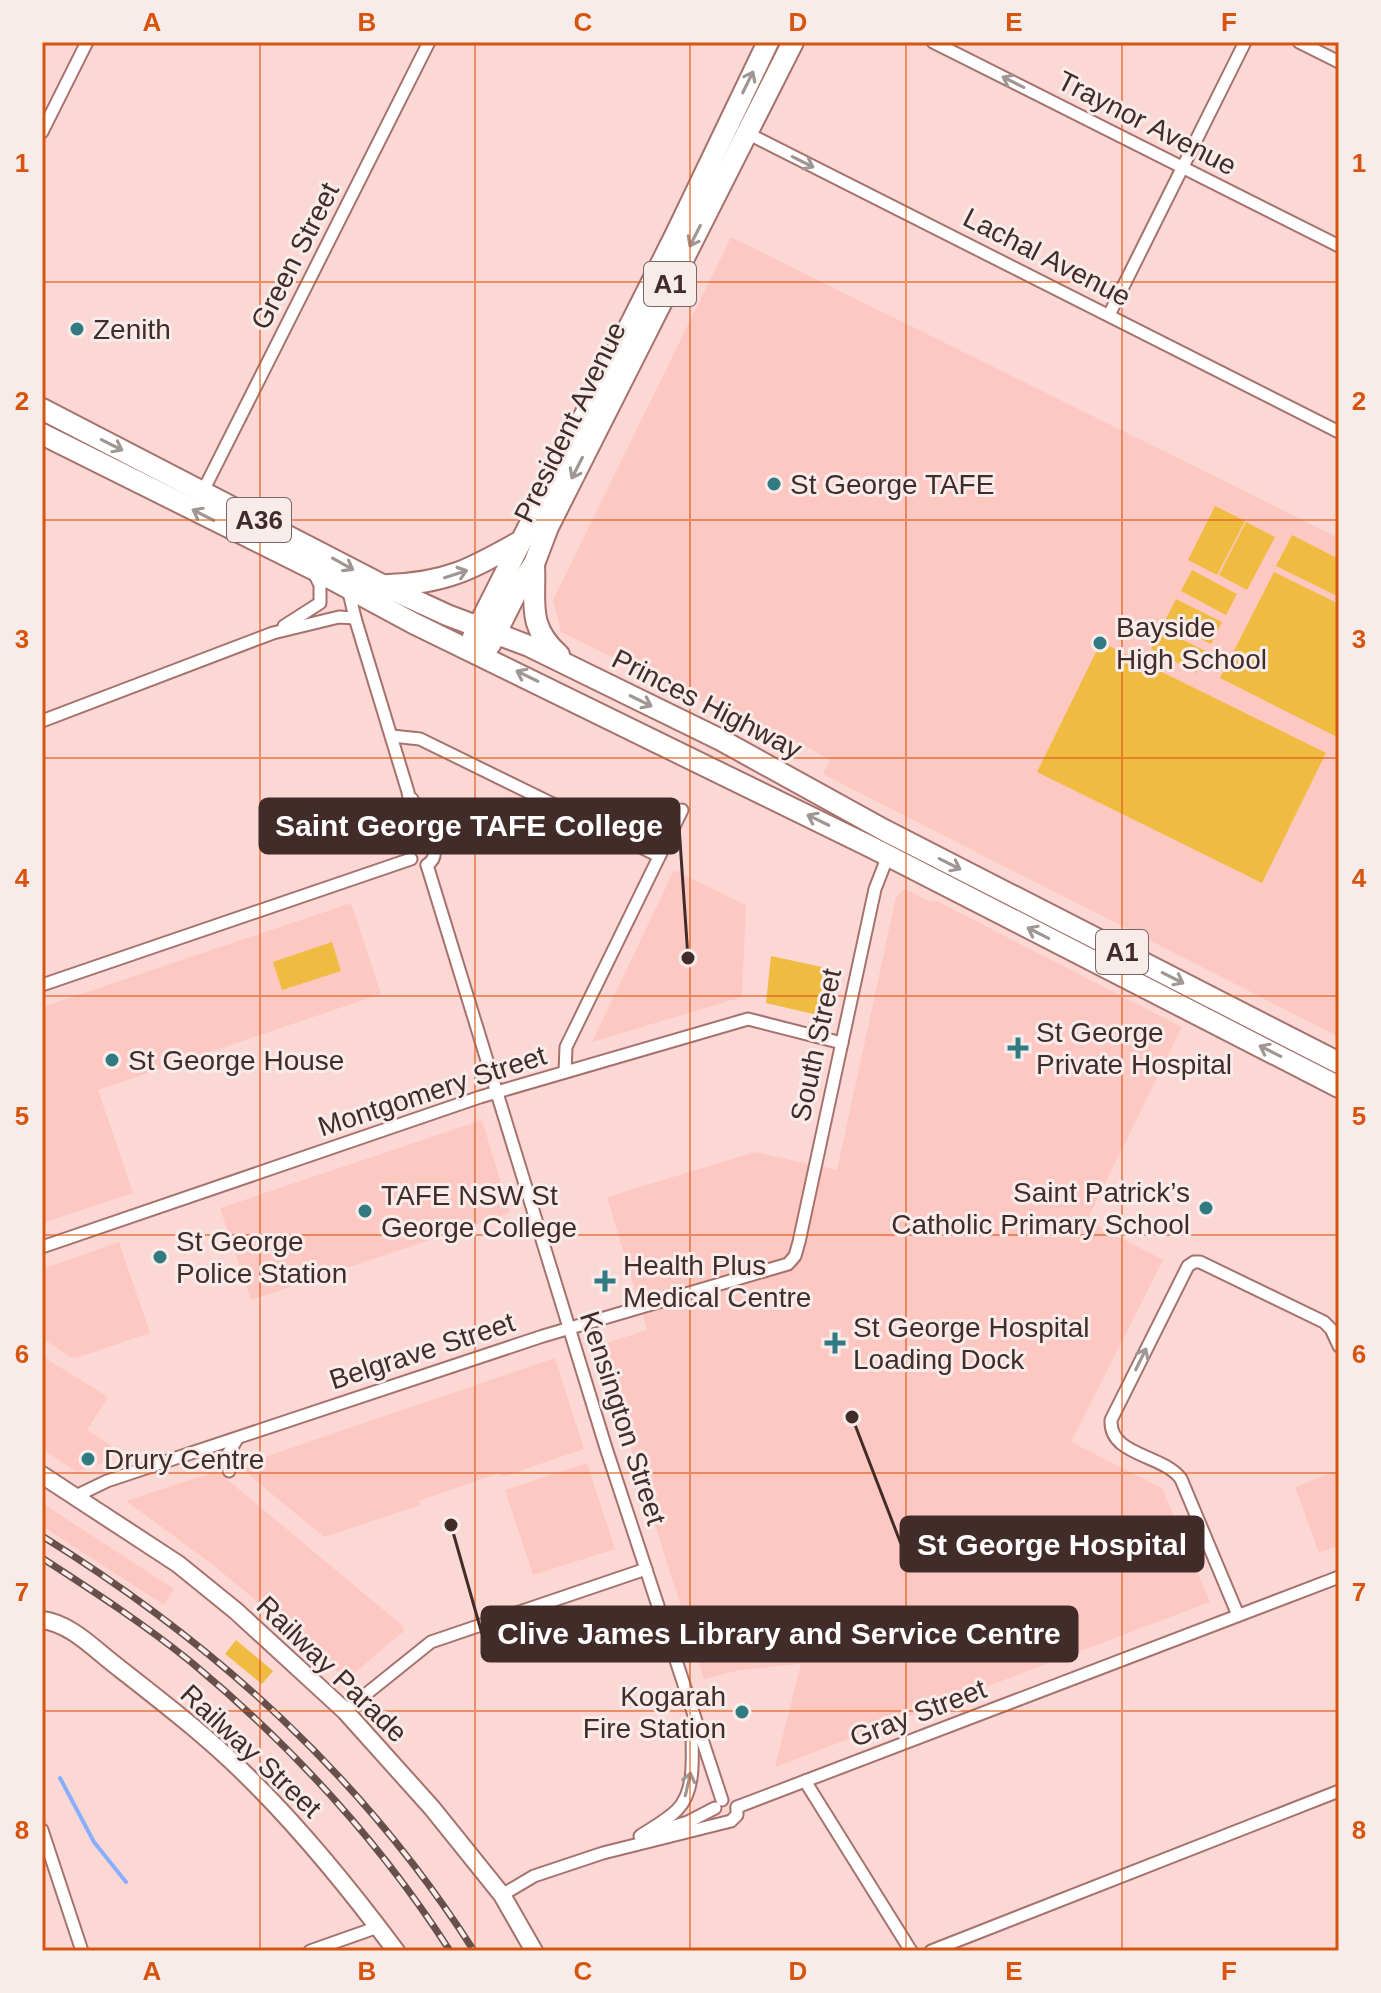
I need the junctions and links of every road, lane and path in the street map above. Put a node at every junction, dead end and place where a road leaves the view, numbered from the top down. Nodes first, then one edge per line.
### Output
1 (87, 42) edge
2 (429, 42) edge
3 (768, 42) edge
4 (793, 42) edge
5 (933, 42) edge
6 (1245, 42) edge
7 (1299, 42) edge
8 (1339, 62) edge
9 (740, 130) junction
10 (42, 132) edge
11 (1182, 167) junction
12 (675, 236) junction
13 (1339, 246) edge
14 (1109, 315) junction
15 (42, 409) edge
16 (1339, 432) edge
17 (42, 434) edge
18 (203, 491) junction
19 (521, 541) junction
20 (534, 564) junction
21 (313, 569) junction
22 (384, 586) junction
23 (348, 587) junction
24 (355, 618) junction
25 (487, 630) junction
26 (273, 633) junction
27 (476, 652) junction
28 (571, 666) junction
29 (42, 721) edge
30 (392, 736) junction
31 (682, 810) dead end
32 (421, 841) junction
33 (892, 846) junction
34 (659, 856) junction
35 (411, 859) junction
36 (427, 865) junction
37 (42, 985) edge
38 (842, 1043) junction
39 (1339, 1063) edge
40 (565, 1072) junction
41 (1339, 1087) edge
42 (498, 1092) junction
43 (42, 1247) edge
44 (788, 1264) joint
45 (570, 1330) junction
46 (1339, 1346) edge
47 (241, 1437) junction
48 (229, 1471) dead end
49 (42, 1475) edge
50 (76, 1496) junction
51 (646, 1569) junction
52 (1339, 1577) edge
53 (1238, 1615) junction
54 (42, 1620) edge
55 (345, 1711) junction
56 (692, 1711) junction
57 (805, 1781) junction
58 (1339, 1791) edge
59 (719, 1804) junction
60 (737, 1807) junction
61 (730, 1822) junction
62 (42, 1830) edge
63 (640, 1836) junction
64 (603, 1853) junction
65 (502, 1895) junction
66 (378, 1927) junction
67 (82, 1951) edge
68 (310, 1951) edge
69 (396, 1951) edge
70 (534, 1951) edge
71 (911, 1951) edge
72 (931, 1951) edge

1 - 10 street
2 - 18 street, Green Street
12 -> 3 highway, President Avenue / A1
4 - 9 highway, President Avenue / A1
11 -> 5 street, Traynor Avenue
6 - 11 street
7 - 8 street
9 - 12 highway, President Avenue / A1
9 -> 14 street, Lachal Avenue
9 -> 20 highway, President Avenue / A1
11 - 13 street, Traynor Avenue
11 - 14 street
12 - 19 highway, President Avenue / A1
14 - 16 street, Lachal Avenue
15 -> 18 highway, Princes Highway / A36
21 -> 17 highway, Princes Highway / A36
18 -> 22 highway, Princes Highway / A36
22 -> 19 highway
19 - 25 highway, President Avenue / A1
20 - 25 highway, President Avenue / A1
20 - 28 highway, A1
21 - 23 highway, Princes Highway / A36
21 - 26 street
22 - 25 highway, Princes Highway / A36
23 - 24 street
23 - 27 highway, Princes Highway / A36
24 - 26 street
24 - 30 street
25 - 27 highway, President Avenue
25 - 28 highway, Princes Highway / A1
26 - 29 street
33 -> 27 highway, Princes Highway / A1
28 -> 33 highway, Princes Highway / A1
30 - 32 street
30 - 34 street
31 - 34 street
32 - 35 street
32 - 36 street
33 - 38 street, South Street
33 -> 39 highway, Princes Highway / A1
41 -> 33 highway, Princes Highway / A1
34 - 40 street
35 - 36 street
35 - 37 street
36 - 42 street, Kensington Street
38 - 40 street, Montgomery Street
38 - 44 street, South Street
40 - 42 street, Montgomery Street
42 - 43 street, Montgomery Street
42 - 45 street, Kensington Street
44 - 45 street, Belgrave Street
45 - 47 street, Belgrave Street
45 - 51 street, Kensington Street
53 -> 46 street
47 - 48 street
47 - 50 street, Belgrave Street
49 - 50 main road, Railway Parade
50 - 55 main road, Railway Parade
51 - 55 street
51 - 56 street, Kensington Street
52 - 53 street, Gray Street
53 - 57 street, Gray Street
54 - 66 main road, Railway Street
55 - 65 main road, Railway Parade
56 - 59 street, Kensington Street
63 -> 56 street
57 - 60 street, Gray Street
57 - 71 street
58 - 72 street
59 - 60 street
59 - 61 street
59 - 63 street
60 - 61 street
61 - 64 street
62 - 67 street
63 - 64 street
64 - 65 street
65 - 70 main road, Railway Parade
66 - 68 street
66 - 69 main road, Railway Street

